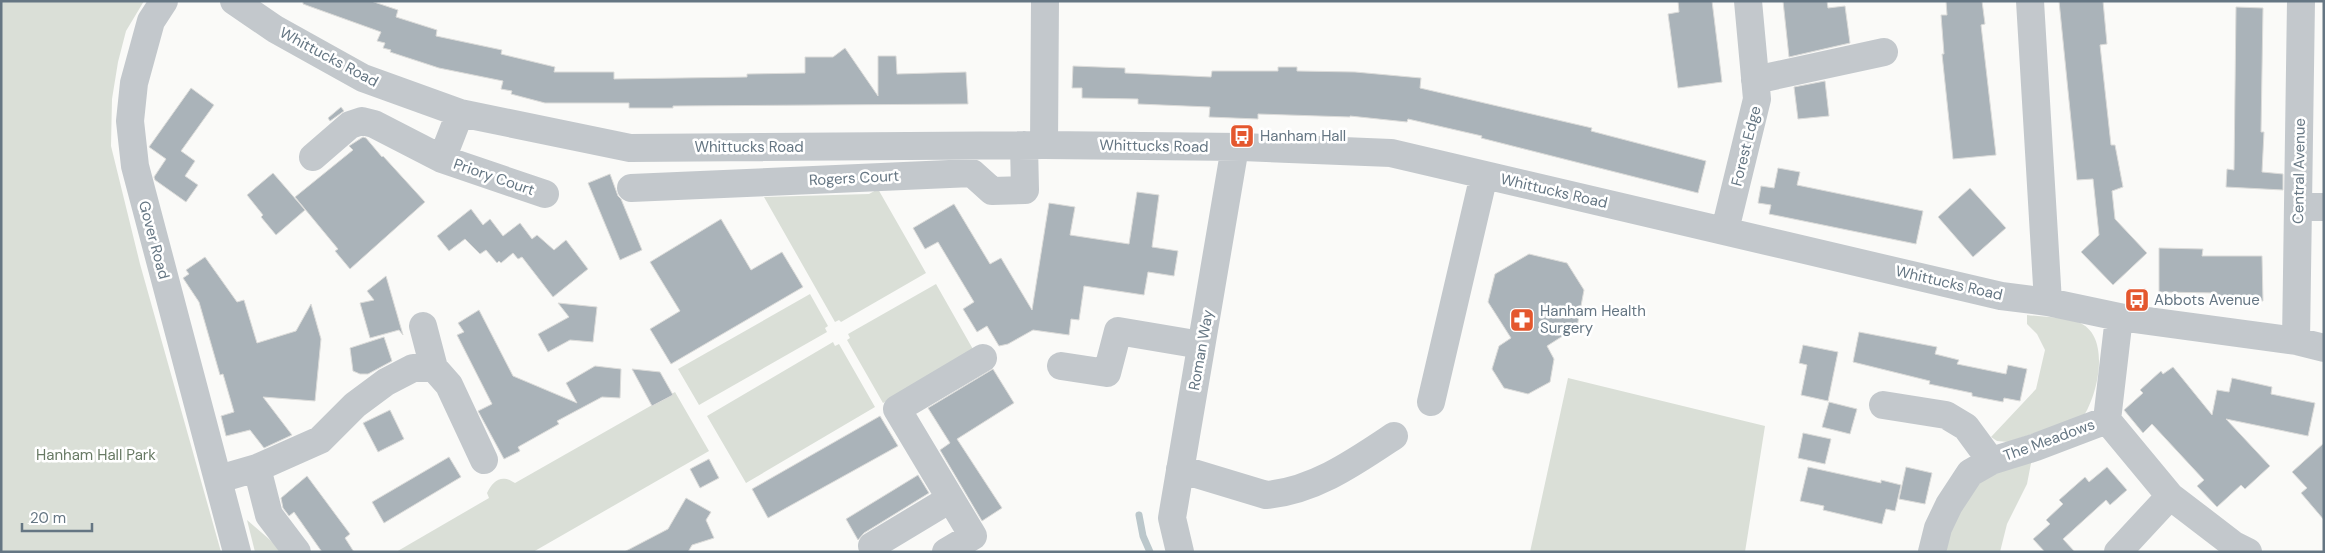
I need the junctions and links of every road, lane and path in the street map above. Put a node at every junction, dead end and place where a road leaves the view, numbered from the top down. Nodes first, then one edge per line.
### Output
1 (164, 1) edge
2 (234, 1) edge
3 (1045, 1) edge
4 (1748, 1) edge
5 (2030, 1) edge
6 (2301, 1) edge
7 (1884, 52) dead end
8 (1755, 80) junction
9 (460, 113) junction
10 (1034, 145) junction
11 (1235, 147) junction
12 (313, 157) dead end
13 (442, 159) junction
14 (1484, 175) junction
15 (631, 188) dead end
16 (545, 194) dead end
17 (2311, 207) edge
18 (1725, 230) junction
19 (2048, 302) junction
20 (2119, 317) junction
21 (422, 326) dead end
22 (2296, 341) junction
23 (1202, 345) junction
24 (2324, 348) edge
25 (983, 358) dead end
26 (1062, 366) dead end
27 (434, 368) junction
28 (1431, 402) dead end
29 (1882, 405) dead end
30 (2107, 420) junction
31 (1394, 436) dead end
32 (484, 460) dead end
33 (1991, 461) junction
34 (257, 468) junction
35 (1180, 469) junction
36 (218, 479) junction
37 (2170, 496) junction
38 (950, 499) junction
39 (870, 550) edge
40 (237, 552) edge
41 (297, 552) edge
42 (946, 552) edge
43 (1180, 552) edge
44 (1932, 552) edge
45 (2118, 552) edge
46 (2248, 552) edge

1 - 36 street, Gover Road
2 - 9 street, Whittucks Road
3 - 10 street
4 - 8 street, Forest Edge
5 - 19 street
6 - 17 street, Central Avenue
7 - 8 street
8 - 18 street, Forest Edge
9 - 10 street, Whittucks Road
9 - 13 street, Priory Court
10 - 11 street, Whittucks Road
10 - 15 street, Rogers Court
11 - 14 street, Whittucks Road
11 - 23 street, Roman Way
12 - 13 street, Priory Court
13 - 16 street, Priory Court
14 - 18 street, Whittucks Road
14 - 28 street
17 - 22 street, Central Avenue
18 - 19 street, Whittucks Road
19 - 20 street, Whittucks Road
20 - 22 street, Whittucks Road
20 - 30 street, The Meadows
21 - 27 street
22 - 24 street, Whittucks Road
23 - 26 street
23 - 35 street, Roman Way
25 - 38 street
27 - 32 street
27 - 34 street
29 - 33 street, The Meadows
30 - 33 street, The Meadows
30 - 37 street, The Meadows
31 - 35 street
33 - 44 street, The Meadows
34 - 36 street
34 - 41 street
35 - 43 street, Roman Way
36 - 40 street, Gover Road
37 - 45 street
37 - 46 street, The Meadows
38 - 39 street
38 - 42 street

